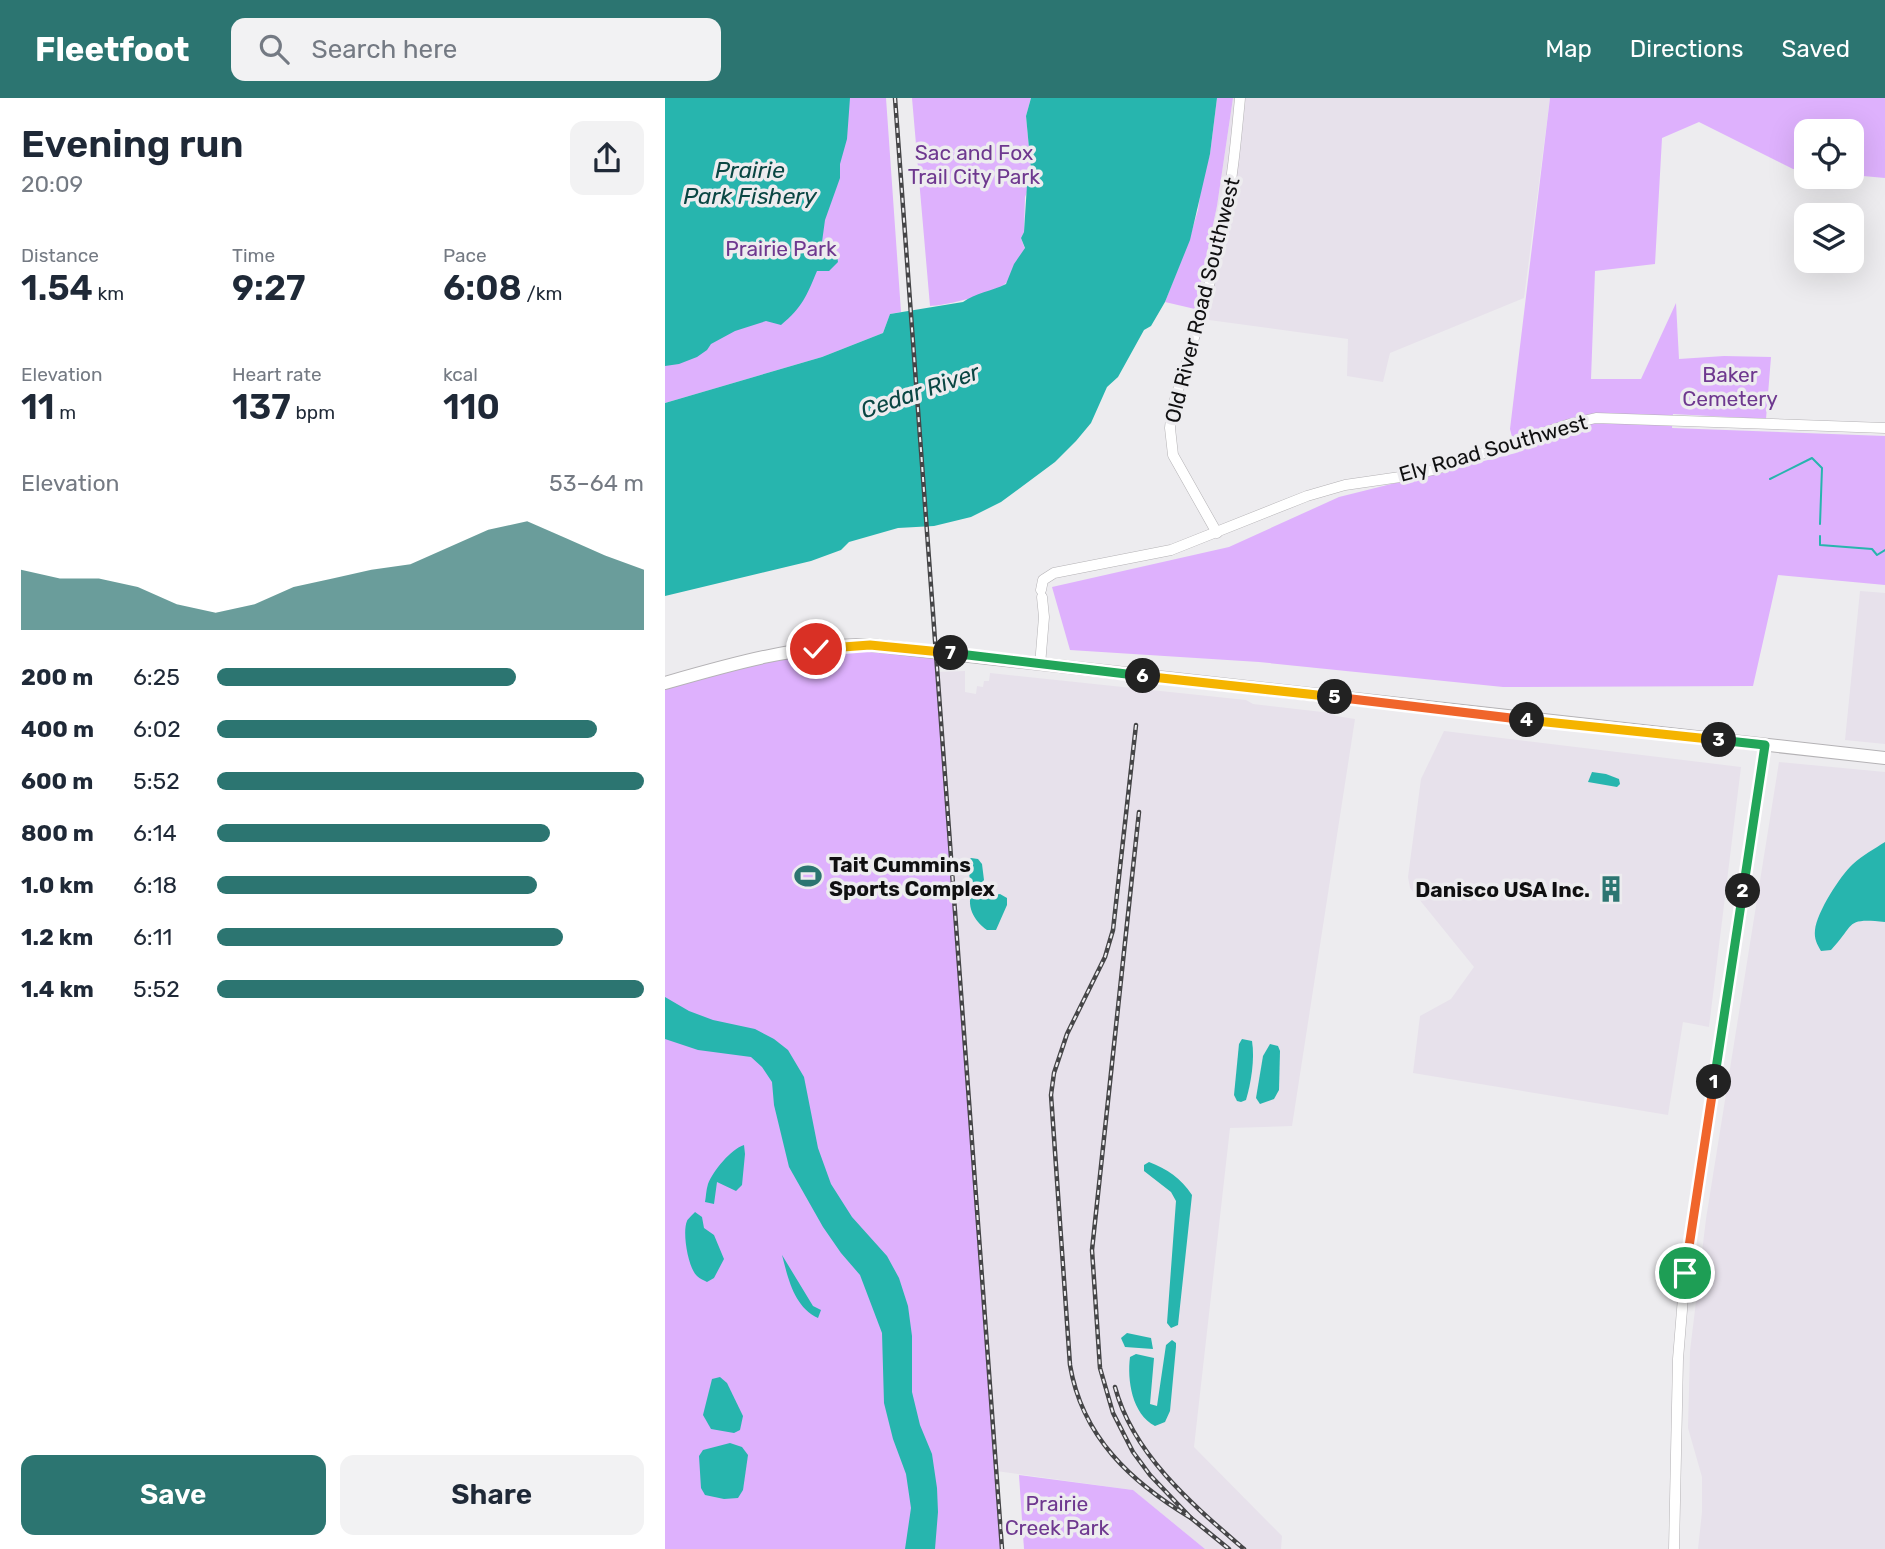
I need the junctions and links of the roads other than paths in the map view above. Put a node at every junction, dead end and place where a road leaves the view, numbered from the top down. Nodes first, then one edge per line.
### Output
1 (1240, 98) edge
2 (1885, 428) edge
3 (1217, 533) junction
4 (1040, 665) junction
5 (665, 683) edge
6 (1765, 745) junction
7 (1885, 758) edge
8 (1674, 1549) edge

1 - 3 street, Old River Road Southwest
2 - 3 street, Ely Road Southwest
3 - 4 street, Ely Road Southwest
4 - 5 main road
4 - 6 main road
6 - 7 main road
6 - 8 street

